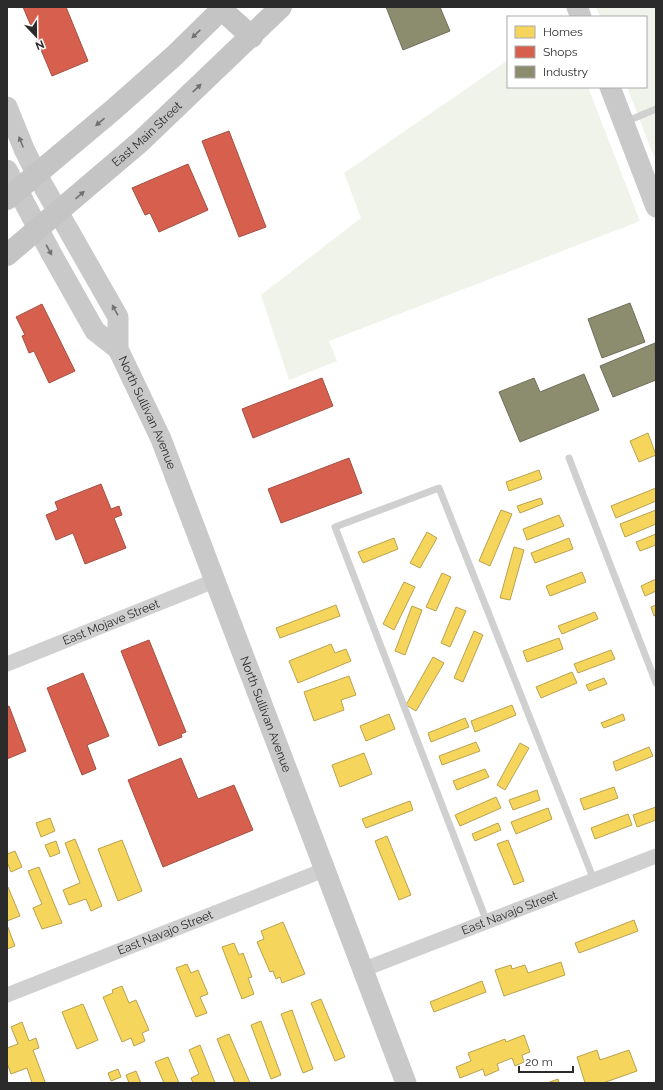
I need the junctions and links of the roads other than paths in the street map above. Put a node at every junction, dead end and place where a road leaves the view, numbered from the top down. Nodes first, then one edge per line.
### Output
1 (282, 7) edge
2 (221, 8) edge
3 (252, 36) junction
4 (610, 88) edge
5 (7, 107) edge
6 (656, 109) edge
7 (624, 122) junction
8 (7, 170) edge
9 (37, 175) junction
10 (12, 195) edge
11 (656, 207) edge
12 (59, 213) junction
13 (38, 230) junction
14 (7, 255) edge
15 (118, 348) junction
16 (569, 458) dead end
17 (214, 581) junction
18 (7, 664) edge
19 (656, 683) edge
20 (656, 856) edge
21 (324, 870) junction
22 (594, 880) junction
23 (487, 922) junction
24 (362, 970) junction
25 (7, 995) edge
26 (406, 1083) edge

1 - 3 main road, East Main Street
2 - 3 main road
2 -> 9 main road
12 -> 3 main road, East Main Street
4 - 7 main road
9 -> 5 main road, North Sullivan Avenue
6 - 7 lane
7 - 11 main road
8 - 10 main road, North Sullivan Avenue
9 - 10 main road
9 - 12 main road, North Sullivan Avenue
10 - 13 main road, North Sullivan Avenue
12 - 13 main road, East Main Street
15 -> 12 main road, North Sullivan Avenue
13 - 14 main road, East Main Street
13 -> 15 main road, North Sullivan Avenue
15 - 17 main road, North Sullivan Avenue
16 - 19 lane
17 - 18 street, East Mojave Street
17 - 21 main road, North Sullivan Avenue
20 - 22 street, East Navajo Street
21 - 24 main road, North Sullivan Avenue
21 - 25 street, East Navajo Street
22 - 23 street, East Navajo Street
22 - 23 lane
23 - 24 street, East Navajo Street
24 - 26 main road, North Sullivan Avenue

